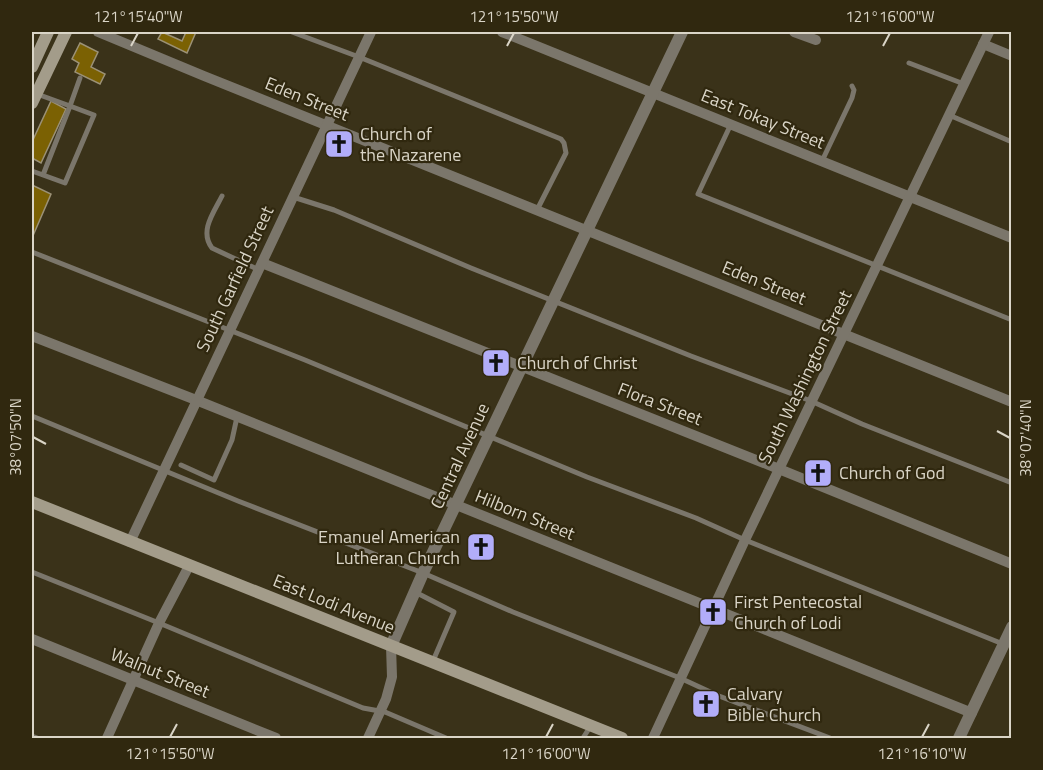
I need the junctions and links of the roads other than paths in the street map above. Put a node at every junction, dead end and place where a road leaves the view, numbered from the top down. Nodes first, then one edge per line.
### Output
1 (48, 32) edge
2 (66, 32) edge
3 (98, 32) edge
4 (292, 32) edge
5 (371, 32) edge
6 (502, 32) edge
7 (682, 32) edge
8 (794, 32) edge
9 (989, 32) edge
10 (816, 40) dead end
11 (983, 44) junction
12 (1011, 56) edge
13 (359, 57) junction
14 (909, 63) dead end
15 (32, 67) edge
16 (80, 78) dead end
17 (964, 84) junction
18 (852, 86) dead end
19 (652, 92) junction
20 (34, 98) edge
21 (70, 106) junction
22 (949, 115) junction
23 (731, 124) junction
24 (326, 125) junction
25 (1011, 142) edge
26 (822, 161) junction
27 (32, 171) edge
28 (43, 175) junction
29 (222, 196) dead end
30 (909, 196) junction
31 (293, 197) junction
32 (537, 210) junction
33 (587, 230) junction
34 (1011, 238) edge
35 (32, 252) edge
36 (876, 265) junction
37 (260, 266) junction
38 (554, 300) junction
39 (1011, 320) edge
40 (229, 330) junction
41 (844, 333) junction
42 (32, 336) edge
43 (522, 368) junction
44 (196, 400) junction
45 (812, 401) junction
46 (1011, 402) edge
47 (32, 416) edge
48 (237, 417) junction
49 (489, 436) junction
50 (181, 465) dead end
51 (779, 469) junction
52 (163, 471) junction
53 (1011, 483) edge
54 (32, 502) edge
55 (457, 506) junction
56 (745, 540) junction
57 (130, 542) junction
58 (1011, 564) edge
59 (189, 566) junction
60 (32, 572) edge
61 (423, 573) junction
62 (415, 592) junction
63 (713, 609) junction
64 (159, 623) junction
65 (1011, 627) edge
66 (32, 639) edge
67 (1003, 644) junction
68 (392, 646) junction
69 (432, 662) junction
70 (680, 678) junction
71 (133, 680) junction
72 (380, 711) junction
73 (972, 712) junction
74 (590, 726) junction
75 (32, 736) edge
76 (37, 738) edge
77 (107, 738) edge
78 (276, 738) edge
79 (368, 738) edge
80 (446, 738) edge
81 (583, 738) edge
82 (622, 738) edge
83 (653, 738) edge
84 (830, 738) edge
85 (959, 738) edge

1 - 15 main road
2 - 20 main road
3 - 24 street, Eden Street
4 - 13 lane
5 - 13 street, South Garfield Street
6 - 19 street, East Tokay Street
7 - 19 street, Central Avenue
8 - 10 street
9 - 11 street, South Washington Street
11 - 12 street
11 - 17 street, South Washington Street
13 - 24 street, South Garfield Street
13 - 32 lane
14 - 17 lane
16 - 21 lane
17 - 22 street, South Washington Street
18 - 26 lane
19 - 23 street, East Tokay Street
19 - 33 street, Central Avenue
20 - 21 lane
21 - 28 lane
21 - 28 lane
22 - 25 lane
22 - 30 street, South Washington Street
23 - 26 street, East Tokay Street
23 - 36 lane
24 - 31 street, South Garfield Street
24 - 32 street, Eden Street
26 - 30 street, East Tokay Street
27 - 28 lane
29 - 37 lane
30 - 34 street, East Tokay Street
30 - 36 street, South Washington Street
31 - 37 street, South Garfield Street
31 - 38 lane
32 - 33 street, Eden Street
33 - 38 street, Central Avenue
33 - 41 street, Eden Street
35 - 40 lane
36 - 39 lane
36 - 41 street, South Washington Street
37 - 40 street, South Garfield Street
37 - 43 street, Flora Street
38 - 43 street, Central Avenue
38 - 45 lane
40 - 44 street, South Garfield Street
40 - 49 lane
41 - 45 street, South Washington Street
41 - 46 street, Eden Street
42 - 44 street, Hilborn Street
43 - 49 street, Central Avenue
43 - 51 street, Flora Street
44 - 48 street, Hilborn Street
44 - 52 street, South Garfield Street
45 - 51 street, South Washington Street
45 - 53 lane
47 - 52 lane
48 - 50 lane
48 - 55 street, Hilborn Street
49 - 55 street, Central Avenue
49 - 56 lane
51 - 56 street, South Washington Street
51 - 58 street, Flora Street
52 - 57 street, South Garfield Street
52 - 61 lane
54 - 57 main road, East Lodi Avenue
55 - 61 street, Central Avenue
55 - 63 street, Hilborn Street
56 - 63 street, South Washington Street
56 - 67 lane
57 - 59 main road, East Lodi Avenue
59 - 64 street
59 - 68 main road, East Lodi Avenue
60 - 64 lane
61 - 62 street, Central Avenue
61 - 70 lane
62 - 68 street, Central Avenue
62 - 69 lane
63 - 70 street, South Washington Street
63 - 73 street, Hilborn Street
64 - 71 street
64 - 72 lane
65 - 67 street
66 - 71 street, Walnut Street
67 - 73 street
68 - 69 main road, East Lodi Avenue
68 - 72 street, Central Avenue
69 - 74 main road, East Lodi Avenue
70 - 83 street, South Washington Street
70 - 84 lane
71 - 77 street
71 - 78 street, Walnut Street
72 - 79 street, Central Avenue
72 - 80 lane
73 - 85 street
74 - 81 lane
74 - 82 main road, East Lodi Avenue
75 - 76 lane

